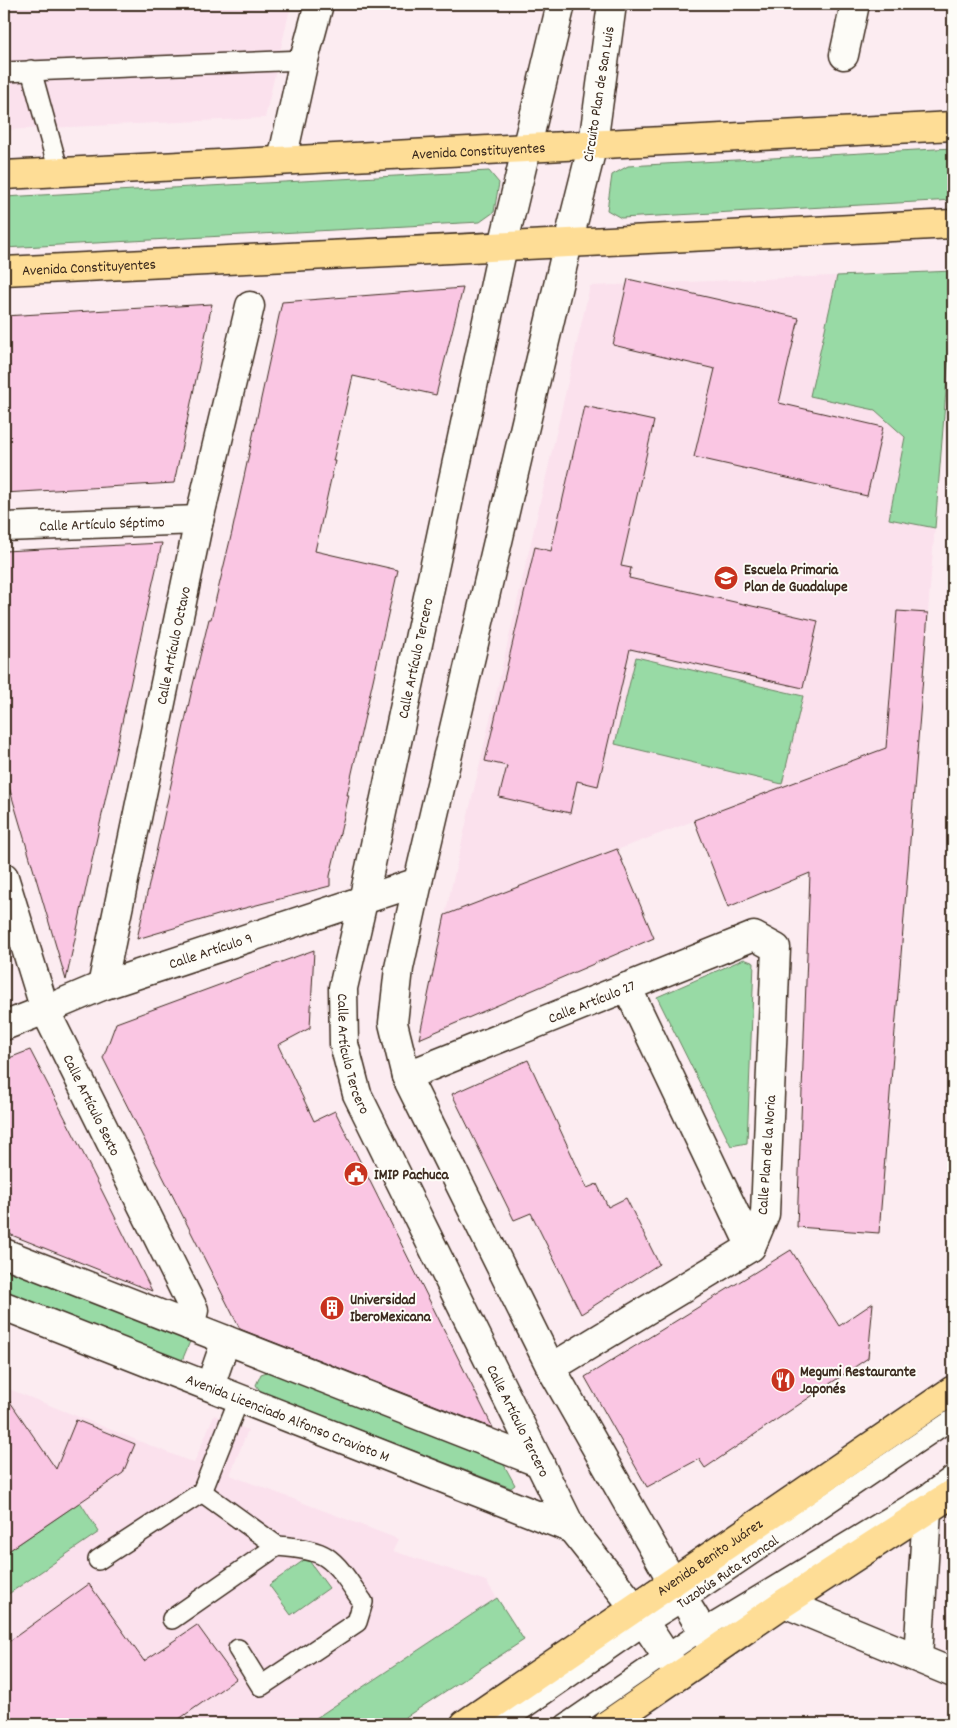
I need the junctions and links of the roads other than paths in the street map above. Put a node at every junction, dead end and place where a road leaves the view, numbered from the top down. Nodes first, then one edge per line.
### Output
1 (319, 4) edge
2 (561, 4) edge
3 (612, 4) edge
4 (855, 4) edge
5 (844, 56) dead end
6 (304, 60) junction
7 (31, 70) junction
8 (4, 72) edge
9 (953, 126) edge
10 (593, 144) junction
11 (527, 147) junction
12 (282, 160) junction
13 (59, 172) junction
14 (4, 175) edge
15 (953, 224) edge
16 (568, 243) junction
17 (503, 246) junction
18 (4, 271) edge
19 (250, 306) dead end
20 (199, 520) junction
21 (4, 527) edge
22 (4, 876) edge
23 (418, 882) junction
24 (363, 901) junction
25 (776, 948) joint
26 (102, 986) junction
27 (627, 987) junction
28 (45, 1010) junction
29 (4, 1026) edge
30 (406, 1076) junction
31 (751, 1247) junction
32 (4, 1253) edge
33 (4, 1306) edge
34 (190, 1326) junction
35 (226, 1340) junction
36 (551, 1368) junction
37 (210, 1386) junction
38 (953, 1390) edge
39 (239, 1398) junction
40 (953, 1419) edge
41 (540, 1463) junction
42 (953, 1475) edge
43 (202, 1492) junction
44 (953, 1493) edge
45 (927, 1511) junction
46 (572, 1529) junction
47 (277, 1546) junction
48 (98, 1560) dead end
49 (678, 1591) junction
50 (784, 1603) junction
51 (639, 1616) junction
52 (172, 1619) dead end
53 (708, 1639) junction
54 (238, 1649) dead end
55 (918, 1658) junction
56 (672, 1665) junction
57 (953, 1672) edge
58 (465, 1724) edge
59 (502, 1724) edge
60 (566, 1724) edge
61 (608, 1724) edge

1 - 6 street
2 - 11 street
3 - 10 street, Circuito Plan de San Luis
4 - 5 street
6 - 7 lane
6 - 12 street
7 - 8 lane
7 - 13 lane
9 - 10 main road, Avenida Constituyentes
10 - 11 main road, Avenida Constituyentes
10 - 16 street, Circuito Plan de San Luis
11 - 12 main road, Avenida Constituyentes
11 - 17 street
12 - 13 main road, Avenida Constituyentes
13 - 14 main road, Avenida Constituyentes
15 - 16 main road, Avenida Constituyentes
16 - 17 main road, Avenida Constituyentes
16 - 23 street
17 - 18 main road, Avenida Constituyentes
17 - 24 street, Calle Artículo Tercero
19 - 20 street, Calle Artículo Octavo
20 - 21 street, Calle Artículo Séptimo
20 - 26 street, Calle Artículo Octavo
22 - 28 street, Calle Artículo Sexto
23 - 24 street, Calle Artículo 9
23 - 30 street
24 - 26 street, Calle Artículo 9
24 - 41 street, Calle Artículo Tercero
25 - 27 street, Calle Artículo 27
25 - 31 street, Calle Plan de la Noria
26 - 28 street, Calle Artículo 9
27 - 30 street, Calle Artículo 27
27 - 31 street
28 - 29 street, Calle Artículo 9
28 - 34 street, Calle Artículo Sexto
30 - 36 street
31 - 36 street
32 - 34 street
33 - 37 street, Avenida Licenciado Alfonso Cravioto M
34 - 35 street
35 - 37 street
35 - 41 street
36 - 49 street
37 - 39 street, Avenida Licenciado Alfonso Cravioto M
38 - 49 main road, Avenida Benito Juárez
39 - 43 lane
39 - 46 street, Avenida Licenciado Alfonso Cravioto M
40 - 49 lane, Tuzobús Ruta troncal
41 - 46 street, Calle Artículo Tercero
42 - 53 lane
43 - 47 lane
43 - 48 lane
44 - 45 main road
45 - 50 main road
45 - 55 street
46 - 51 street, Calle Artículo Tercero
47 - 52 lane
47 - 54 lane
49 - 51 main road, Avenida Benito Juárez
49 - 53 street
50 - 53 main road
50 - 55 street
51 - 56 street, Calle Artículo Tercero
51 - 58 main road, Avenida Benito Juárez
51 - 59 lane
53 - 56 main road
55 - 57 street
56 - 60 lane
56 - 61 main road

